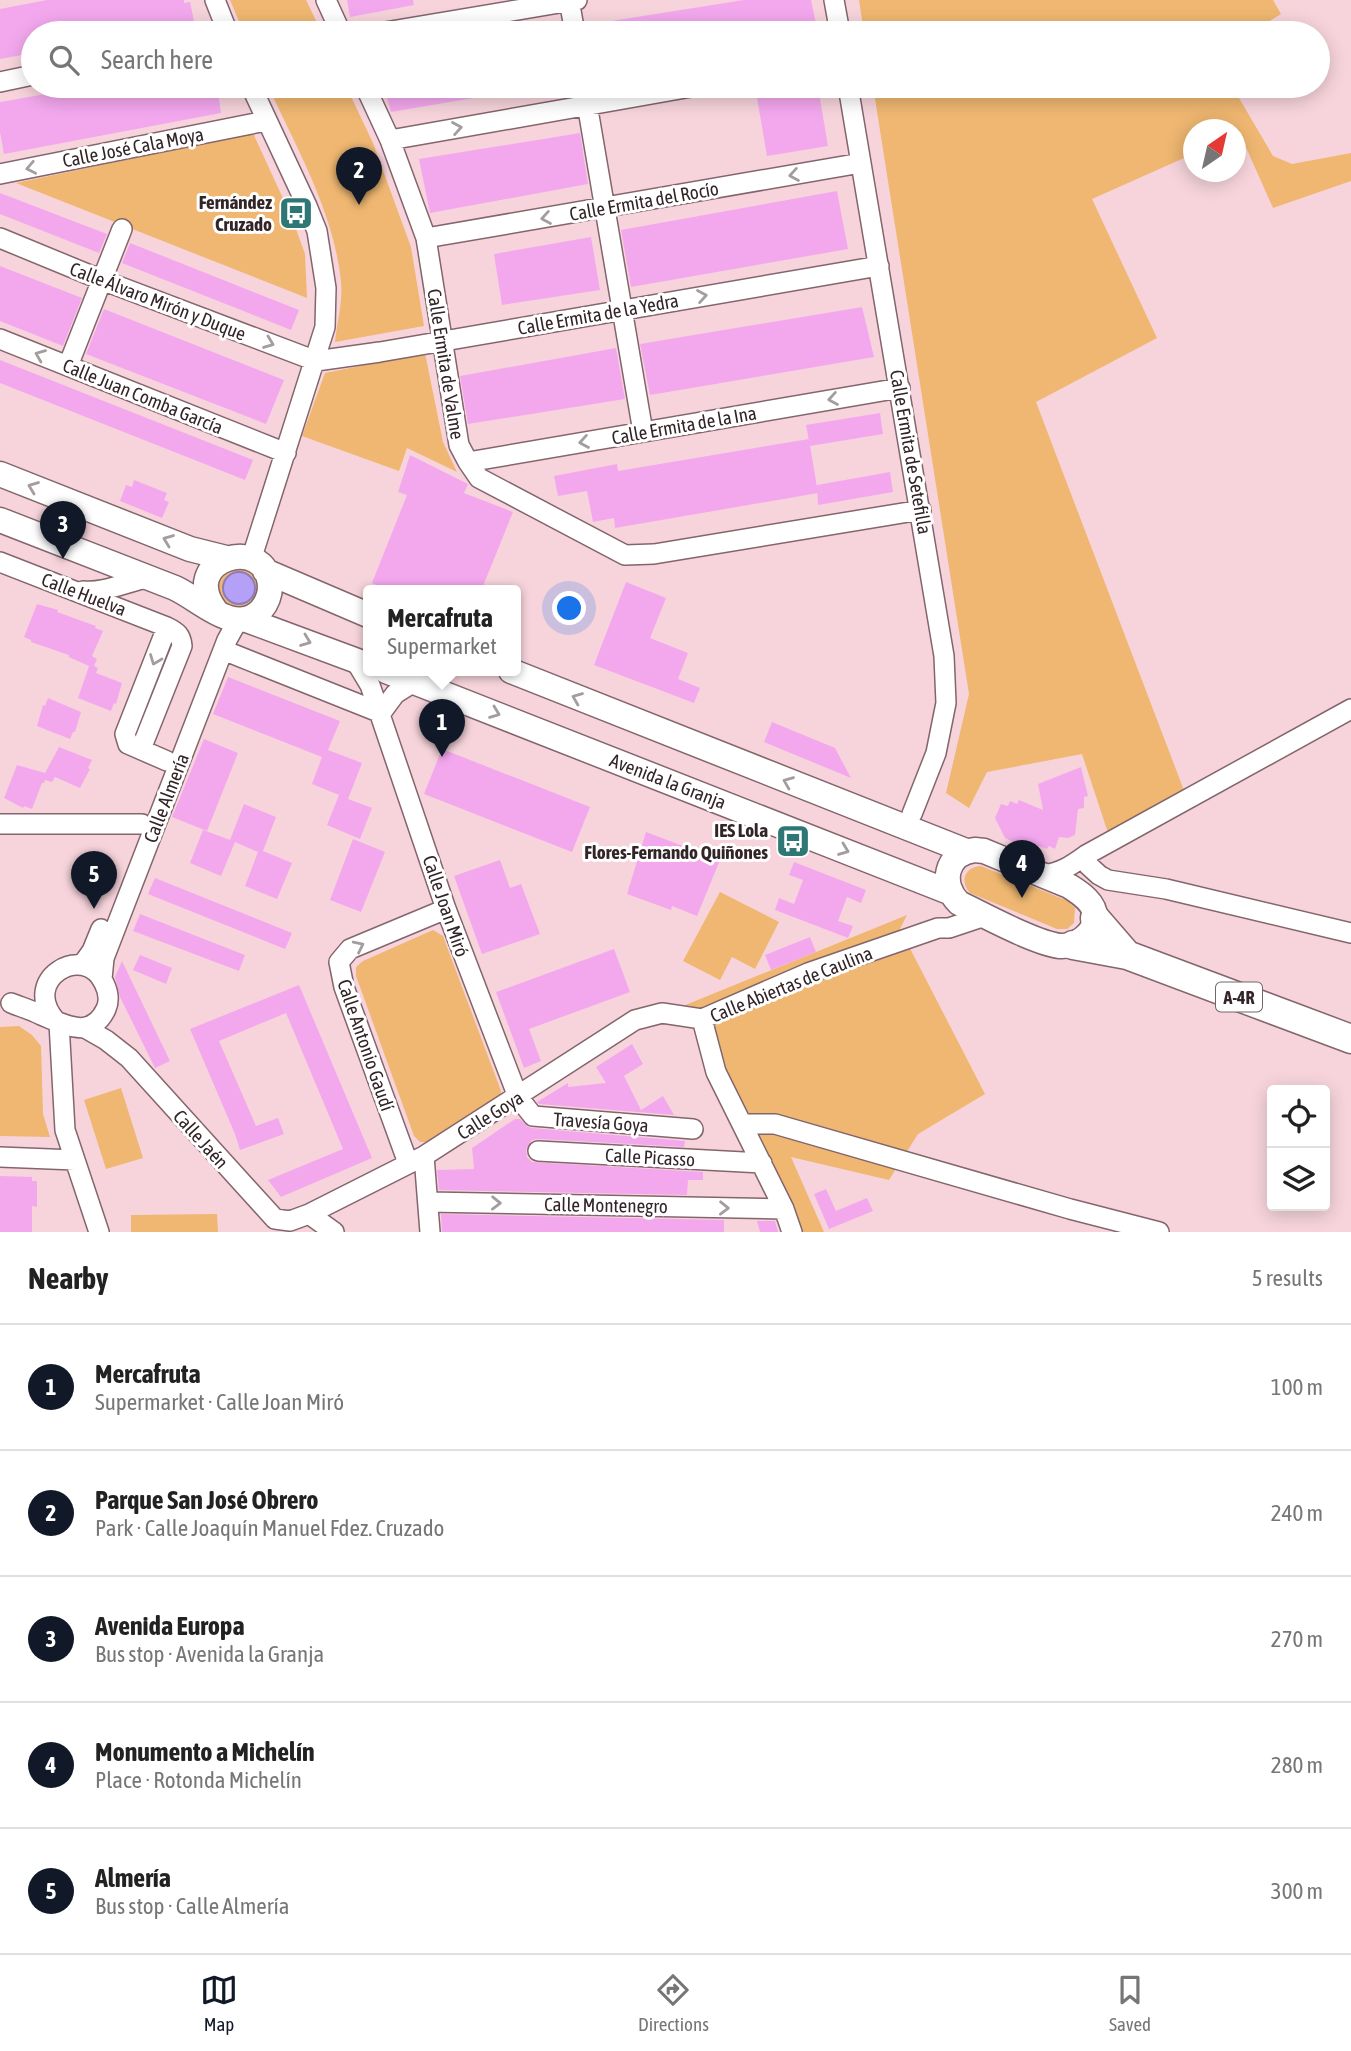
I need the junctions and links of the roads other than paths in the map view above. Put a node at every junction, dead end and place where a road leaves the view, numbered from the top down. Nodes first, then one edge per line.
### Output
1 (215, 0) edge
2 (326, 0) edge
3 (572, 0) edge
4 (834, 0) edge
5 (223, 21) edge
6 (336, 21) edge
7 (449, 21) edge
8 (574, 21) edge
9 (837, 21) edge
10 (21, 78) edge
11 (0, 82) edge
12 (256, 98) edge
13 (371, 98) edge
14 (572, 98) edge
15 (586, 98) edge
16 (851, 98) edge
17 (266, 121) junction
18 (390, 140) junction
19 (862, 163) junction
20 (0, 174) edge
21 (605, 208) junction
22 (122, 229) dead end
23 (0, 238) edge
24 (426, 238) junction
25 (879, 266) junction
26 (102, 280) junction
27 (622, 310) junction
28 (0, 339) edge
29 (441, 341) junction
30 (316, 361) junction
31 (68, 366) junction
32 (900, 388) junction
33 (643, 432) junction
34 (286, 453) junction
35 (468, 462) junction
36 (0, 474) edge
37 (921, 510) junction
38 (0, 520) edge
39 (226, 558) junction
40 (0, 562) edge
41 (258, 566) junction
42 (148, 578) junction
43 (75, 591) junction
44 (363, 612) edge
45 (230, 617) junction
46 (223, 650) junction
47 (362, 662) edge
48 (521, 675) edge
49 (367, 676) edge
50 (399, 676) edge
51 (414, 682) junction
52 (1351, 709) edge
53 (381, 713) junction
54 (167, 761) junction
55 (0, 824) edge
56 (142, 824) junction
57 (908, 824) junction
58 (1100, 848) junction
59 (966, 851) junction
60 (1088, 865) junction
61 (1043, 875) junction
62 (1108, 880) junction
63 (951, 894) junction
64 (1091, 904) junction
65 (446, 909) junction
66 (985, 916) junction
67 (938, 928) junction
68 (1351, 933) edge
69 (1073, 945) junction
70 (1127, 955) junction
71 (82, 965) junction
72 (102, 979) junction
73 (45, 991) junction
74 (5, 1003) edge
75 (106, 1008) junction
76 (702, 1019) junction
77 (58, 1022) junction
78 (83, 1028) junction
79 (1351, 1040) edge
80 (129, 1058) junction
81 (61, 1071) junction
82 (518, 1097) junction
83 (743, 1124) junction
84 (693, 1129) dead end
85 (538, 1151) dead end
86 (0, 1157) edge
87 (416, 1159) junction
88 (75, 1160) junction
89 (762, 1163) junction
90 (428, 1202) junction
91 (784, 1209) junction
92 (309, 1214) junction
93 (274, 1225) edge
94 (99, 1232) edge
95 (334, 1232) edge
96 (430, 1232) edge
97 (792, 1232) edge
98 (1159, 1232) edge

1 - 5 street
2 - 6 street
3 - 7 street
3 - 8 street
4 - 9 street
10 - 11 street
12 - 17 street
13 - 18 street, Calle Ermita de Valme
18 -> 14 street
15 - 21 street
16 - 19 street, Calle Ermita de Setefilla
17 -> 20 street, Calle José Cala Moya
17 - 30 street
18 - 24 street, Calle Ermita de Valme
19 -> 21 street, Calle Ermita del Rocío
19 - 25 street, Calle Ermita de Setefilla
21 -> 24 street, Calle Ermita del Rocío
21 - 27 street
22 - 26 street
23 - 26 street, Calle Álvaro Mirón y Duque
24 - 29 street, Calle Ermita de Valme
27 -> 25 street, Calle Ermita de la Yedra
25 - 32 street, Calle Ermita de Setefilla
26 -> 30 street, Calle Álvaro Mirón y Duque
26 - 31 street
27 - 29 street, Calle Ermita de la Yedra
27 - 33 street
31 -> 28 street, Calle Juan Comba García
29 - 30 street, Calle Ermita de la Yedra
29 - 35 street, Calle Ermita de Valme
30 - 34 street
31 - 34 street, Calle Juan Comba García
32 -> 33 street, Calle Ermita de la Ina
32 - 37 street, Calle Ermita de Setefilla
33 -> 35 street, Calle Ermita de la Ina
34 - 41 street
35 - 37 street, Calle Ermita de Valme
39 -> 36 main road
37 - 57 street, Calle Ermita de Setefilla
38 - 42 main road
39 - 41 main road
39 - 45 main road
40 - 43 street, Calle Huelva
41 - 44 main road
41 - 45 main road
42 - 43 street
42 - 45 main road
43 - 54 street, Calle Huelva
45 - 46 street, Calle Almería
45 -> 47 main road
45 - 54 street, Calle Almería
46 - 53 street
46 - 72 street, Calle Almería
57 -> 48 main road
49 - 53 street, Calle Joan Miró
50 - 51 main road, Avenida la Granja
51 - 53 street
51 -> 63 main road, Avenida la Granja
52 - 58 street
53 - 65 street, Calle Joan Miró
54 - 56 street, Calle Almería
55 - 56 street
56 - 71 street, Calle Almería
57 - 59 main road
58 - 60 street
58 - 61 street
59 - 61 main road
59 - 63 main road
60 - 62 street
60 - 64 street
61 - 64 main road
62 - 64 street
62 - 68 street
63 - 66 main road, Avenida la Granja
63 - 67 street
64 - 69 main road
64 - 70 highway
65 - 82 street, Calle Joan Miró
87 -> 65 street, Calle Antonio Gaudí
66 - 67 street, Calle Abiertas de Caulina
66 - 69 main road, Avenida la Granja
67 - 76 street, Calle Abiertas de Caulina
69 - 70 highway
70 - 79 highway, A-4R
71 - 72 street
71 - 73 street, Calle Jaén
72 - 75 street, Calle Jaén
73 - 74 street, Calle Jaén
73 - 77 street
74 - 77 street, Calle Jaén
75 - 78 street
75 - 80 street, Calle Jaén
76 - 82 street, Calle Goya
76 - 83 street, Calle Abiertas de Caulina
77 - 78 street, Calle Jaén
77 - 81 street
78 - 80 street, Calle Jaén
78 - 81 street
80 - 93 street, Calle Jaén
81 - 88 street
82 - 84 street, Travesía Goya
82 - 87 street, Calle Goya
83 - 89 street, Calle Abiertas de Caulina
83 - 98 street
85 - 89 street, Calle Picasso
86 - 88 street
87 - 90 street
87 - 92 street, Calle Goya
88 - 94 street
89 - 91 street, Calle Abiertas de Caulina
90 -> 91 street, Calle Montenegro
90 - 96 street
91 - 97 street, Calle Abiertas de Caulina
92 - 93 street, Calle Goya
92 - 95 street

